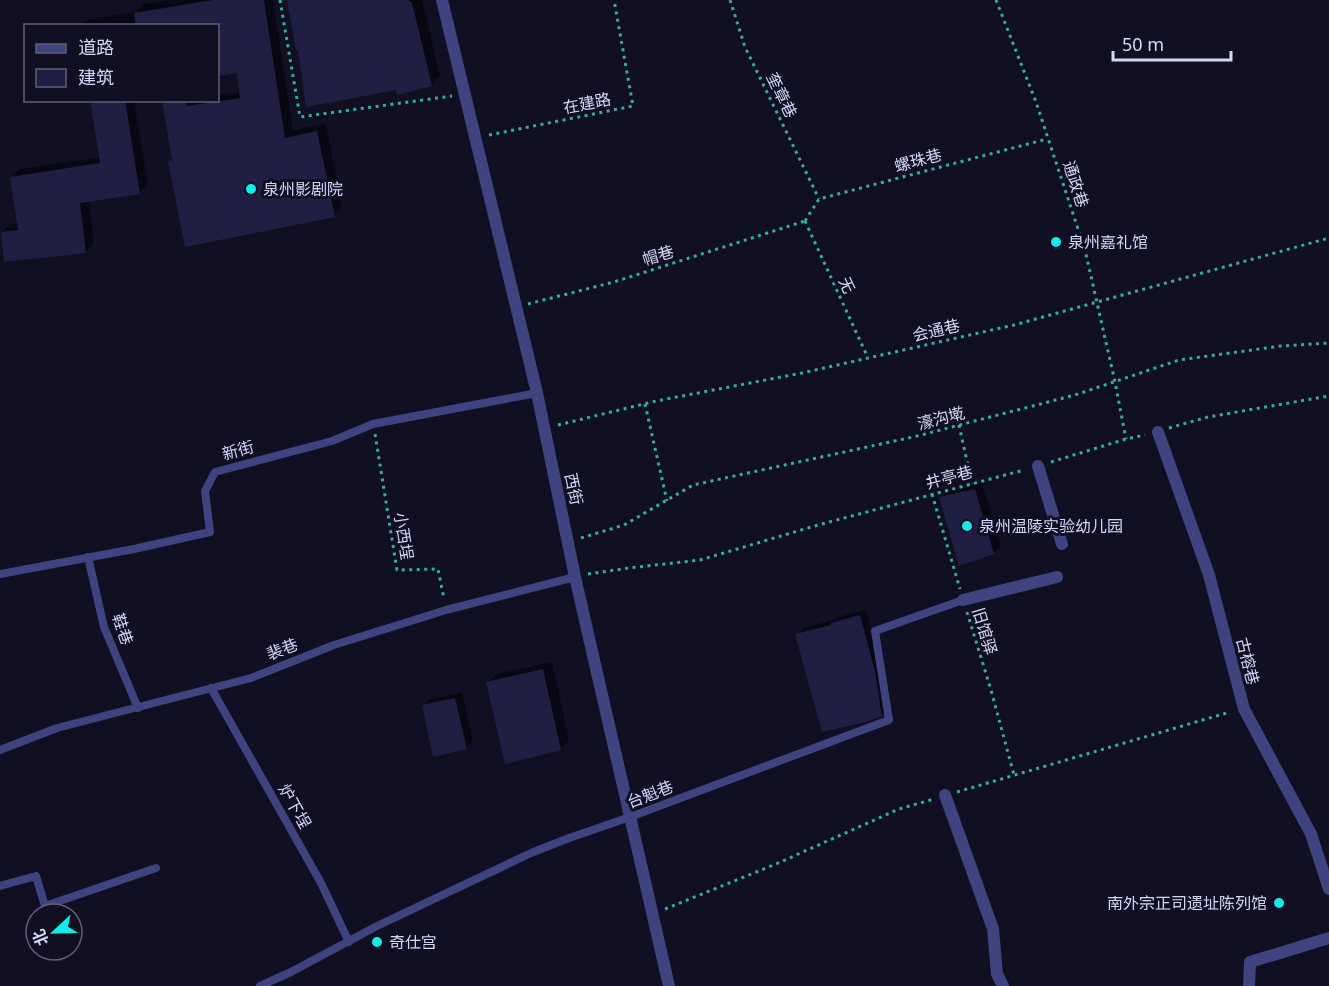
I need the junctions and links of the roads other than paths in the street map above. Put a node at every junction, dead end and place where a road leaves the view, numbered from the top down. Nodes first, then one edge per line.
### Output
1 (442, 0) edge
2 (537, 393) junction
3 (1158, 432) road end
4 (1038, 466) road end
5 (1062, 544) dead end
6 (88, 557) junction
7 (0, 574) edge
8 (575, 577) junction
9 (1058, 577) dead end
10 (963, 600) joint
11 (211, 688) junction
12 (138, 708) junction
13 (0, 750) edge
14 (945, 795) dead end
15 (630, 817) junction
16 (156, 868) dead end
17 (0, 886) edge
18 (1329, 889) edge
19 (1329, 938) edge
20 (349, 942) junction
21 (260, 986) edge
22 (669, 986) edge
23 (1003, 986) edge
24 (1249, 986) edge

1 - 2 street, 西街
2 - 6 lane, 新街
2 - 8 street, 西街
3 - 18 street, 古榕巷
4 - 5 street
6 - 7 lane, 新街
6 - 12 lane, 鞋巷
8 - 11 lane, 裴巷
8 - 15 street, 西街
9 - 10 street
10 - 15 lane, 台魁巷
11 - 12 lane, 裴巷
11 - 20 lane, 炉下埕
12 - 13 lane, 裴巷
14 - 23 street
15 - 20 lane, 台魁巷
15 - 22 street, 西街
16 - 17 lane
19 - 24 street
20 - 21 lane, 台魁巷

